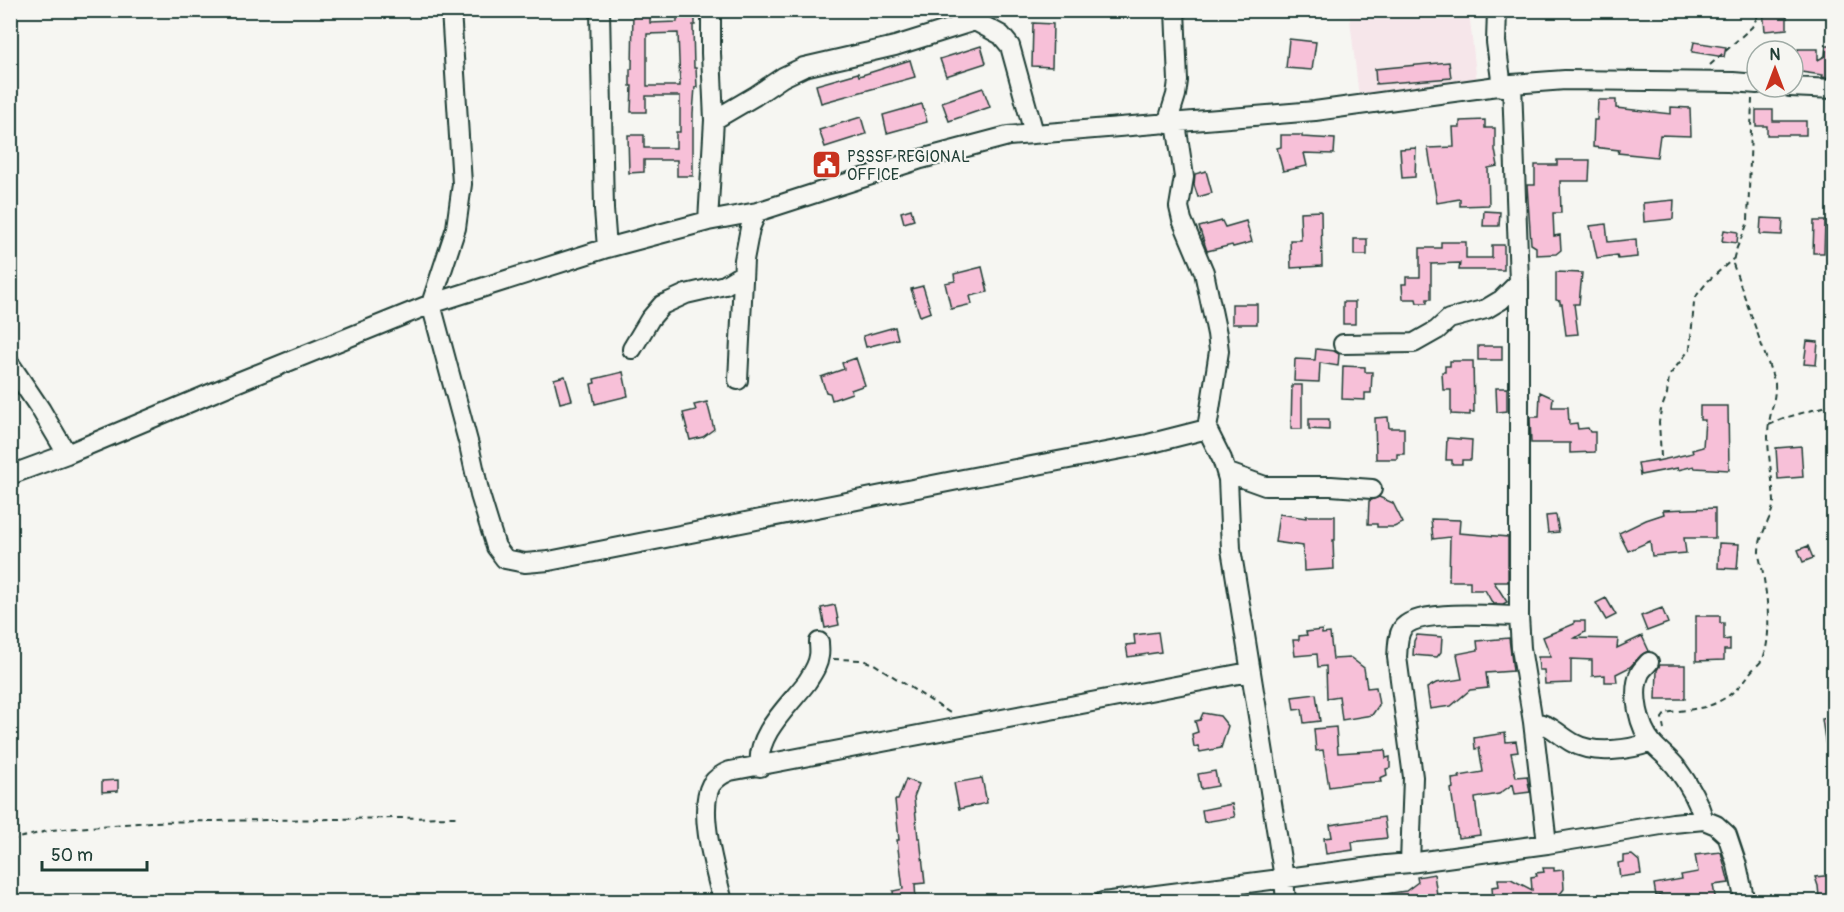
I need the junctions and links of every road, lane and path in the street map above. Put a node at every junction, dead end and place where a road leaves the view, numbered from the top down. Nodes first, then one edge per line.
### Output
1 (451, 10) edge
2 (600, 10) edge
3 (711, 10) edge
4 (1175, 10) edge
5 (1497, 10) edge
6 (1761, 10) edge
7 (973, 16) edge
8 (1692, 82) junction
9 (1745, 84) edge
10 (1507, 85) junction
11 (1805, 88) edge
12 (1833, 89) edge
13 (1754, 99) edge
14 (714, 120) junction
15 (1172, 124) junction
16 (1034, 133) junction
17 (757, 212) junction
18 (708, 221) junction
19 (607, 248) junction
20 (1733, 259) junction
21 (743, 274) junction
22 (1519, 282) junction
23 (431, 304) junction
24 (1343, 344) dead end
25 (632, 349) dead end
26 (10, 364) edge
27 (738, 380) dead end
28 (1833, 404) edge
29 (1769, 425) junction
30 (1207, 429) junction
31 (67, 454) junction
32 (1661, 457) dead end
33 (1226, 472) junction
34 (10, 475) edge
35 (1372, 489) dead end
36 (1519, 616) junction
37 (819, 651) joint
38 (1649, 662) dead end
39 (1249, 672) junction
40 (1533, 722) junction
41 (970, 725) junction
42 (1658, 737) junction
43 (760, 767) junction
44 (457, 817) dead end
45 (1704, 820) junction
46 (10, 840) edge
47 (1547, 844) junction
48 (1410, 863) junction
49 (1284, 878) junction
50 (1285, 901) edge
51 (723, 902) edge
52 (1103, 902) edge
53 (1745, 902) edge

1 - 23 street
2 - 19 street
3 - 14 street
4 - 15 street
5 - 10 street
6 - 8 path
7 - 14 street
7 - 16 street
8 - 9 street
8 - 10 street
10 - 15 street
10 - 22 street
11 - 12 street
13 - 20 path
14 - 18 street
15 - 16 street
15 - 30 street
16 - 17 street
17 - 18 street
17 - 21 street
18 - 19 street
19 - 23 street
20 - 29 path
20 - 32 path
21 - 25 street
21 - 27 street
22 - 24 street
22 - 36 street
23 - 30 street
23 - 31 street
26 - 31 street
28 - 29 path
29 - 42 path
30 - 33 street
31 - 34 street
33 - 35 street
33 - 39 street
36 - 40 street
36 - 48 street
37 - 41 path
37 - 43 street
38 - 42 street
39 - 41 street
39 - 49 street
40 - 42 street
40 - 47 street
41 - 43 street
42 - 45 street
43 - 51 street
44 - 46 path
45 - 47 street
45 - 53 street
47 - 48 street
48 - 49 street
49 - 50 street
49 - 52 street

